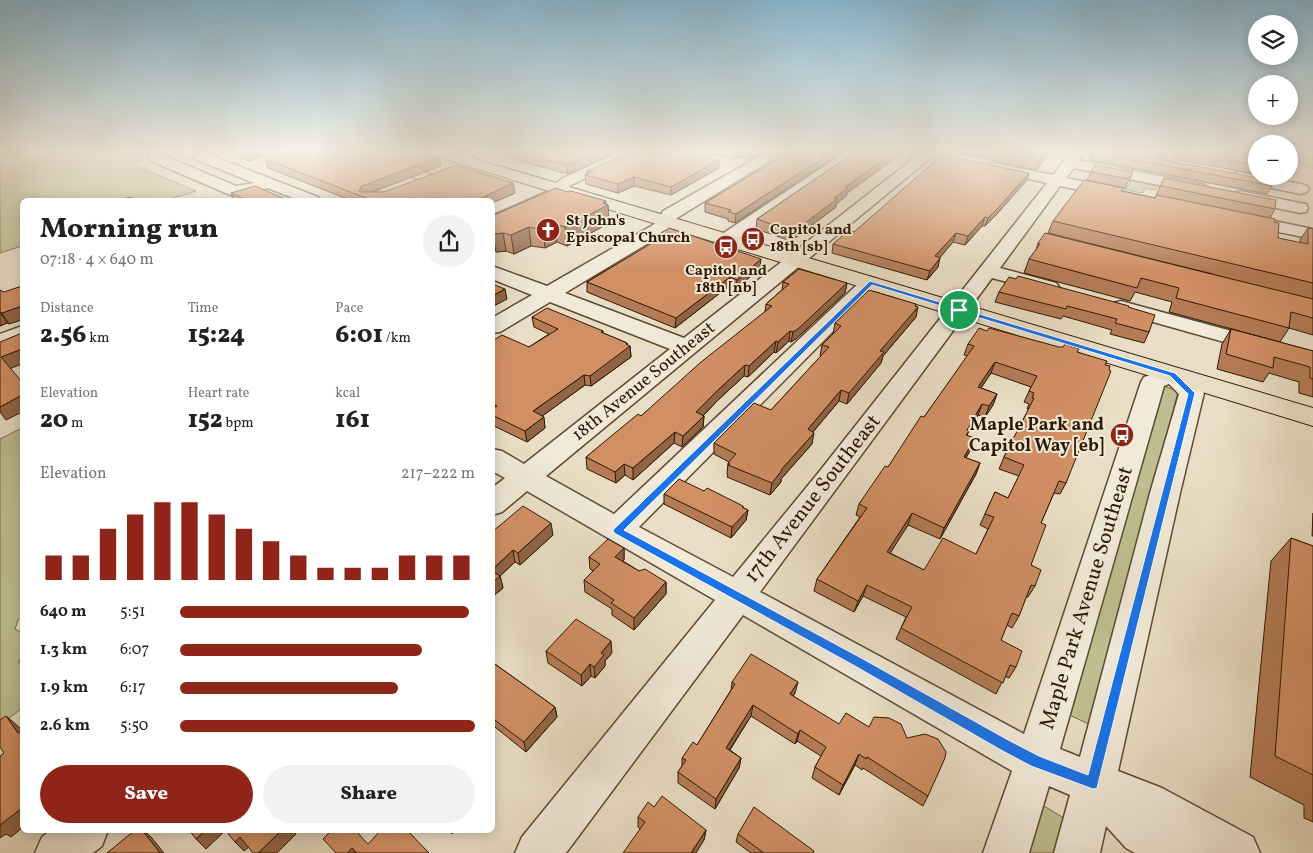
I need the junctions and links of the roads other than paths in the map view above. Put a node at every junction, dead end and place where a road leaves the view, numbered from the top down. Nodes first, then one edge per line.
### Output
1 (291, 192) edge
2 (555, 192) edge
3 (567, 192) edge
4 (708, 192) edge
5 (797, 192) edge
6 (878, 192) edge
7 (1050, 192) edge
8 (1112, 192) edge
9 (1302, 192) edge
10 (1229, 194) edge
11 (1127, 195) edge
12 (307, 198) edge
13 (1300, 208) junction
14 (1232, 217) edge
15 (495, 222) edge
16 (667, 222) junction
17 (1306, 232) edge
18 (726, 240) junction
19 (796, 261) junction
20 (988, 271) junction
21 (495, 273) edge
22 (870, 283) junction
23 (1063, 291) edge
24 (549, 294) junction
25 (1102, 302) edge
26 (959, 310) junction
27 (495, 326) edge
28 (20, 334) edge
29 (0, 342) edge
30 (687, 347) junction
31 (1313, 360) edge
32 (1173, 375) junction
33 (1313, 417) edge
34 (495, 460) edge
35 (526, 477) junction
36 (495, 502) edge
37 (618, 530) junction
38 (738, 596) junction
39 (1036, 761) junction
40 (1093, 783) junction
41 (82, 833) edge
42 (58, 853) edge
43 (538, 853) edge
44 (1006, 853) edge
45 (1077, 853) edge
46 (1177, 853) edge
47 (1237, 853) edge

1 - 12 street
2 - 15 street
3 - 16 main road
4 - 16 street
5 - 18 street
6 - 19 street, 18th Avenue Southeast
7 - 20 street, 17th Avenue Southeast
8 - 11 street
9 - 13 street
10 - 13 street
13 - 17 street
14 - 17 street
16 - 18 main road
16 - 24 street
18 - 19 main road
19 - 22 main road
19 - 30 street, 18th Avenue Southeast
20 - 23 street
20 - 26 street, 17th Avenue Southeast
21 - 24 street
22 - 26 main road
22 - 37 street
24 - 27 street
24 - 30 street
25 - 31 street
26 - 32 main road
26 - 38 street, 17th Avenue Southeast
28 - 29 street
30 - 35 street, 18th Avenue Southeast
32 - 33 main road
32 - 39 street, Maple Park Avenue Southeast
32 - 40 street
34 - 35 street
35 - 36 street, 18th Avenue Southeast
35 - 37 street
37 - 38 street
38 - 39 street
38 - 43 street, 17th Avenue Southeast
39 - 40 street
39 - 44 street, Maple Park Avenue Southeast
40 - 45 street
40 - 46 street
40 - 47 street
41 - 42 street

